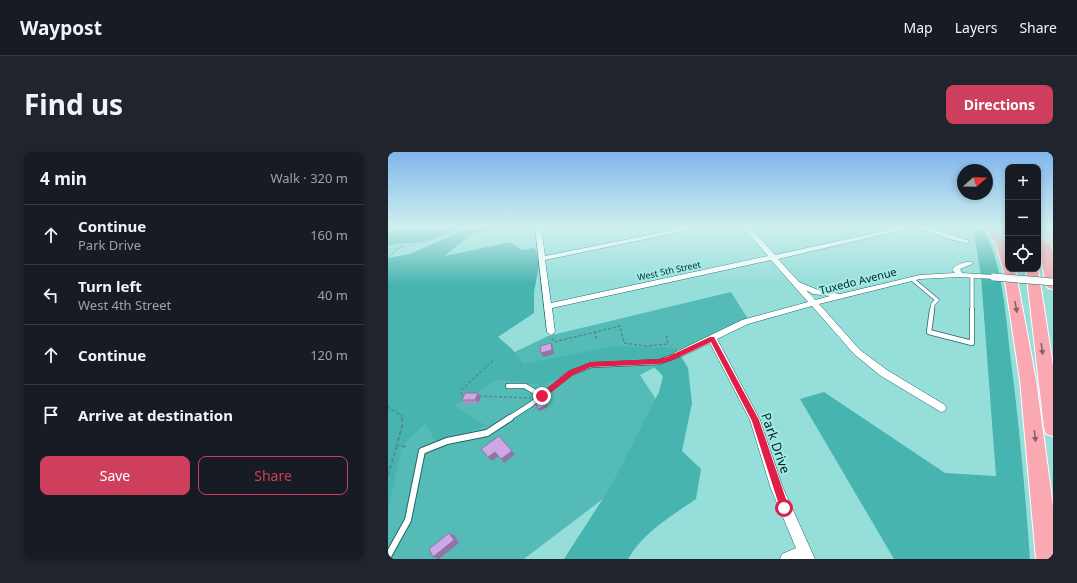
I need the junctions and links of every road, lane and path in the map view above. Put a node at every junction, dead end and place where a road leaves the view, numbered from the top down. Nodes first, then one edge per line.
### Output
1 (402, 246) edge
2 (541, 246) edge
3 (604, 246) edge
4 (763, 246) edge
5 (824, 246) edge
6 (1045, 246) edge
7 (388, 257) edge
8 (773, 257) junction
9 (543, 258) junction
10 (970, 263) dead end
11 (1032, 272) edge
12 (1001, 273) edge
13 (960, 275) junction
14 (972, 276) junction
15 (792, 279) junction
16 (912, 279) junction
17 (1053, 282) edge
18 (1053, 285) edge
19 (848, 294) junction
20 (813, 303) junction
21 (547, 307) junction
22 (595, 331) junction
23 (550, 333) joint
24 (664, 334) dead end
25 (712, 338) junction
26 (596, 340) dead end
27 (678, 355) joint
28 (494, 360) dead end
29 (508, 386) dead end
30 (472, 396) edge
31 (542, 396) junction
32 (468, 397) edge
33 (530, 398) dead end
34 (388, 407) edge
35 (941, 408) dead end
36 (1053, 428) edge
37 (397, 445) junction
38 (407, 447) dead end
39 (388, 475) edge
40 (806, 555) edge
41 (388, 556) edge
42 (786, 559) edge
43 (1048, 559) edge

1 - 7 path
2 - 9 street
3 - 9 street
4 - 8 street, Tuxedo Avenue
5 - 8 street, West 5th Street
6 - 18 highway
8 - 15 street, Tuxedo Avenue
8 - 21 street, West 5th Street
9 - 21 street
10 - 13 street
11 -> 36 highway
12 - 14 street, Tuxedo Avenue
12 - 17 street, Tuxedo Avenue, bridge
12 -> 43 highway
13 - 14 street, Tuxedo Avenue
13 - 16 street, Tuxedo Avenue
14 - 16 lane
15 - 19 street
15 - 20 street, Tuxedo Avenue
16 - 19 street, Tuxedo Avenue
19 - 20 street, Tuxedo Avenue
20 - 25 street
20 - 35 street
21 - 23 street
22 - 23 path
22 - 24 path
22 - 26 path
25 - 27 street
25 - 40 street, Park Drive
27 - 31 lane
28 - 32 path
29 - 31 lane
30 - 33 path
31 - 41 lane
34 - 37 path
37 - 38 path
37 - 39 path
40 - 42 street

